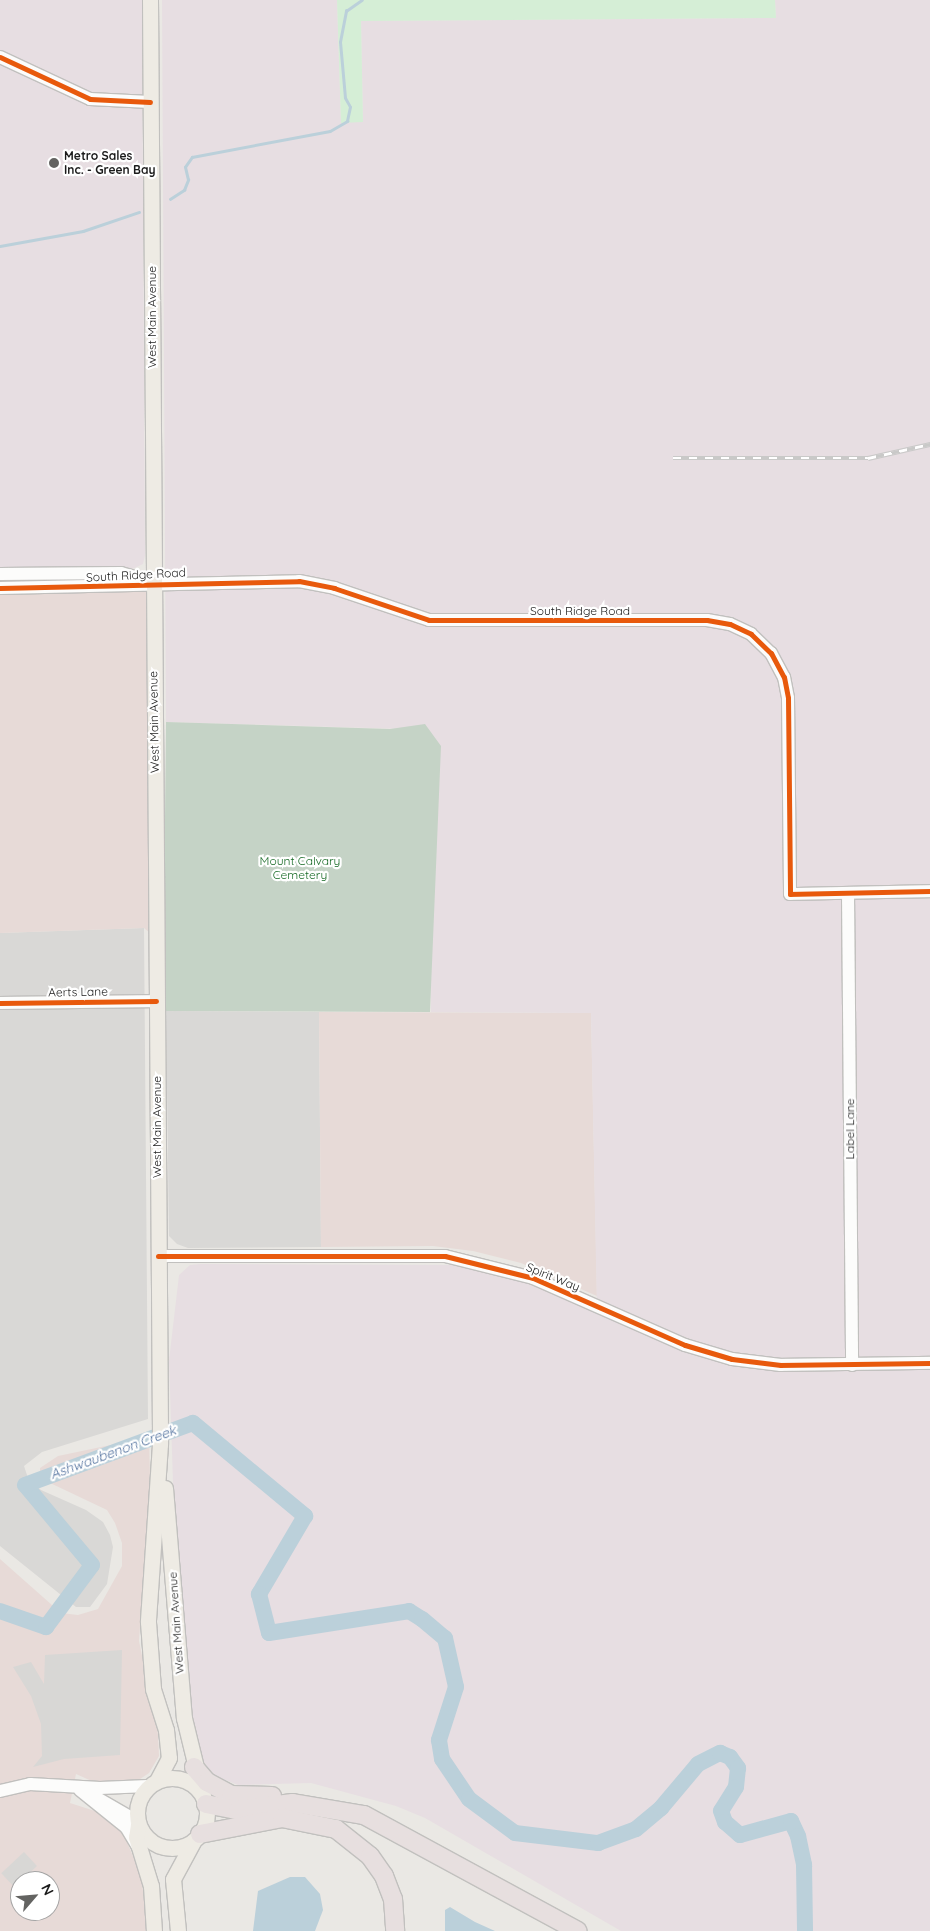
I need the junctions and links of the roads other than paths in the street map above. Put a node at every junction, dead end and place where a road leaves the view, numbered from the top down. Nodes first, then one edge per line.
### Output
1 (150, 0) edge
2 (0, 57) edge
3 (150, 102) junction
4 (0, 574) edge
5 (154, 582) junction
6 (0, 588) edge
7 (930, 891) edge
8 (848, 893) junction
9 (156, 1001) junction
10 (0, 1003) edge
11 (158, 1256) junction
12 (852, 1364) junction
13 (930, 1364) edge
14 (160, 1444) junction
15 (194, 1767) junction
16 (153, 1783) junction
17 (77, 1788) junction
18 (0, 1791) edge
19 (205, 1802) junction
20 (321, 1805) junction
21 (138, 1822) junction
22 (197, 1837) junction
23 (140, 1850) junction
24 (154, 1931) edge
25 (178, 1931) edge
26 (395, 1931) edge
27 (578, 1931) edge

1 - 3 main road, West Main Avenue
2 - 3 street
3 - 5 main road, West Main Avenue
4 - 5 street, South Ridge Road
5 - 6 street, South Ridge Road
5 - 8 street, South Ridge Road
5 - 9 main road, West Main Avenue
7 - 8 street, South Ridge Road
8 - 12 street, Label Lane
9 - 10 street, Aerts Lane
9 - 11 main road, West Main Avenue
11 - 12 street, Spirit Way
11 - 14 main road, West Main Avenue
12 - 13 street, Spirit Way
14 - 15 main road, West Main Avenue
14 - 16 main road, West Main Avenue
15 - 19 main road, West Main Avenue
15 - 20 highway
16 - 17 street
16 - 19 main road
16 - 21 main road
17 - 18 street
17 - 21 street
17 - 23 street
19 - 20 highway
19 - 22 main road
20 - 27 highway
21 - 22 main road
21 - 23 main road
22 - 25 main road
22 - 26 highway
23 - 24 main road

